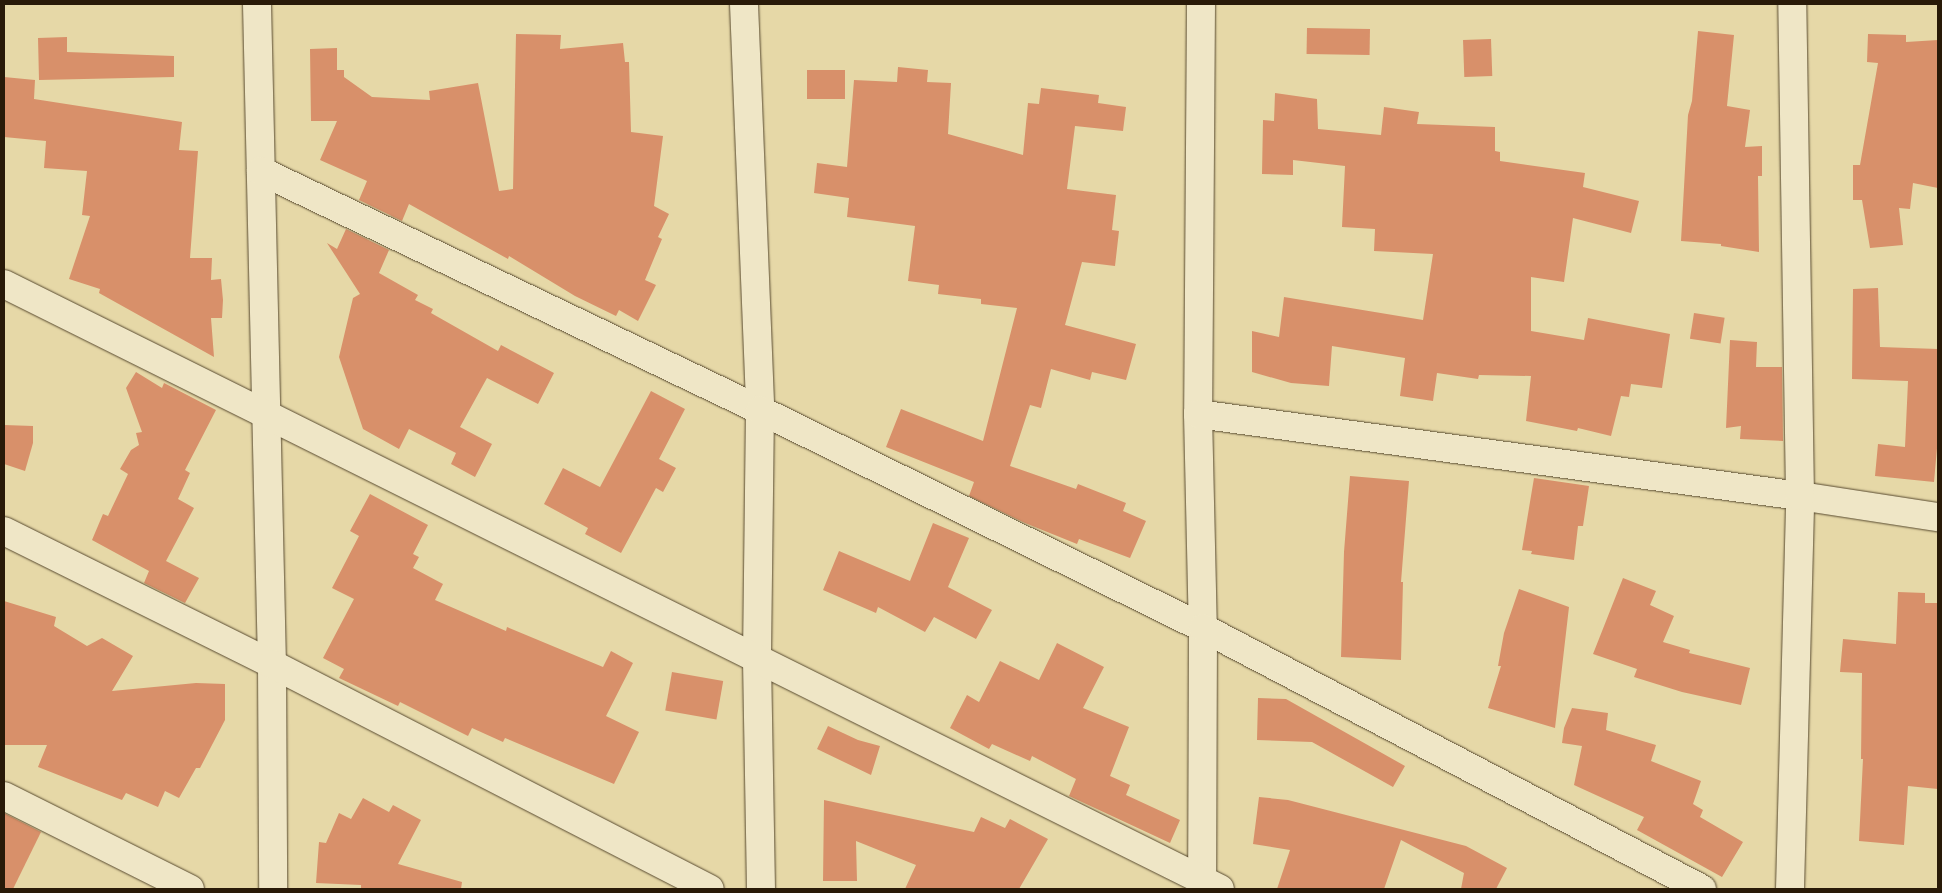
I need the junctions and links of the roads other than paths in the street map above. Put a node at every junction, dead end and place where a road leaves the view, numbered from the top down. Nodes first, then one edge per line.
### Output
1 (257, 4) edge
2 (744, 4) edge
3 (1201, 4) edge
4 (1792, 4) edge
5 (261, 171) junction
6 (4, 284) edge
7 (760, 410) junction
8 (266, 414) junction
9 (1198, 414) junction
10 (1800, 496) junction
11 (1938, 517) edge
12 (4, 530) edge
13 (1203, 628) junction
14 (757, 660) junction
15 (272, 664) junction
16 (4, 796) edge
17 (1208, 886) edge
18 (190, 889) edge
19 (273, 889) edge
20 (709, 889) edge
21 (761, 889) edge
22 (1702, 889) edge
23 (1790, 889) edge

1 - 5 street
2 - 7 street
3 - 9 street
4 - 10 street
5 - 7 street
5 - 8 street
6 - 8 street
7 - 13 street
7 - 14 street
8 - 14 street
8 - 15 street
9 - 10 street
9 - 13 street
10 - 11 street
10 - 23 street
12 - 15 street
13 - 17 street
13 - 22 street
14 - 17 street
14 - 21 street
15 - 19 street
15 - 20 street
16 - 18 street

